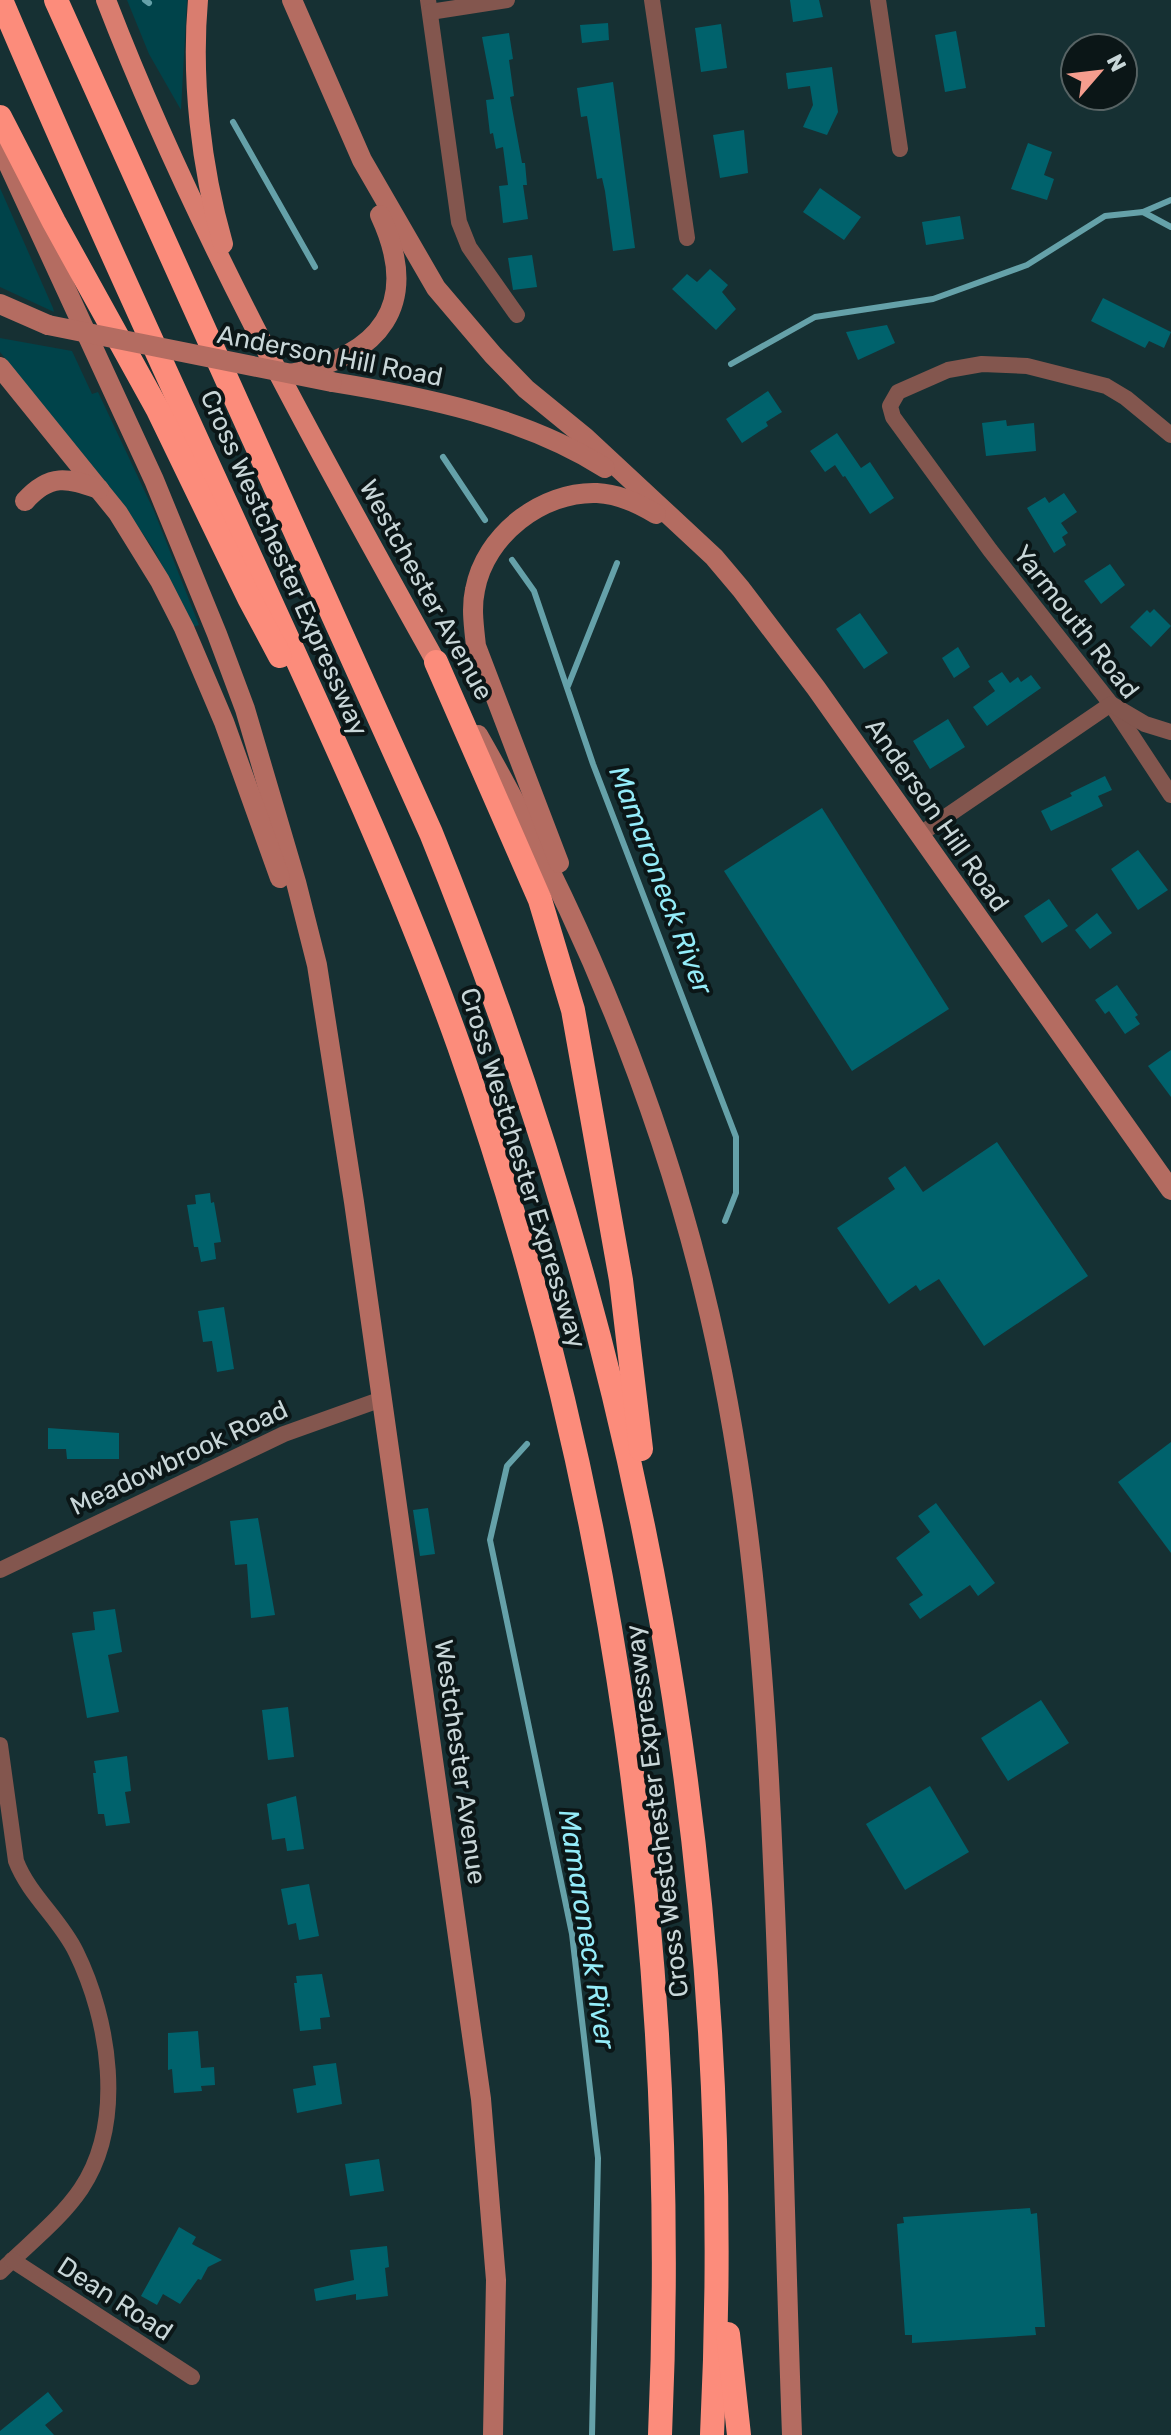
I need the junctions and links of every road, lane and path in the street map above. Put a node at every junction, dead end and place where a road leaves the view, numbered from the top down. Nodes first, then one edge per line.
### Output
1 (1, 0) edge
2 (56, 0) edge
3 (106, 0) edge
4 (198, 0) edge
5 (292, 0) edge
6 (507, 0) edge
7 (652, 0) edge
8 (878, 0) edge
9 (429, 6) edge
10 (333, 97) junction
11 (0, 117) edge
12 (0, 146) edge
13 (900, 149) dead end
14 (687, 238) dead end
15 (0, 304) edge
16 (517, 315) dead end
17 (252, 323) junction
18 (0, 367) edge
19 (327, 375) junction
20 (1171, 435) edge
21 (99, 489) junction
22 (639, 489) junction
23 (25, 501) dead end
24 (690, 535) junction
25 (436, 662) junction
26 (1111, 704) junction
27 (1171, 732) edge
28 (355, 786) junction
29 (1171, 795) edge
30 (919, 835) junction
31 (587, 946) junction
32 (338, 1098) junction
33 (1171, 1190) edge
34 (382, 1399) junction
35 (0, 1570) edge
36 (656, 1583) junction
37 (0, 1745) edge
38 (717, 2226) junction
39 (6, 2266) edge
40 (192, 2377) dead end
41 (493, 2435) edge
42 (660, 2435) edge
43 (712, 2435) edge
44 (739, 2435) edge
45 (792, 2435) edge

1 - 28 highway, Cross Westchester Expressway
2 - 36 highway, Cross Westchester Expressway
3 - 17 main road, Westchester Avenue
4 - 17 main road
5 - 10 main road, Anderson Hill Road
6 - 9 street
7 - 14 street
8 - 13 street
9 - 16 street
10 - 19 main road
10 - 22 main road, Anderson Hill Road
11 - 28 highway
12 - 32 main road
15 - 19 main road, Anderson Hill Road, bridge
17 - 25 main road, Westchester Avenue
18 - 21 main road
19 - 22 main road, Anderson Hill Road
20 - 26 street, Yarmouth Road
21 - 23 main road
21 - 32 main road
22 - 24 main road, Anderson Hill Road
24 - 30 main road, Anderson Hill Road
24 - 31 main road
25 - 31 main road, Westchester Avenue
25 - 36 highway
26 - 27 street
26 - 29 street, Yarmouth Road
26 - 30 street
28 - 42 highway, Cross Westchester Expressway
30 - 33 main road, Anderson Hill Road
31 - 45 main road, Westchester Avenue
32 - 34 main road, Westchester Avenue
34 - 35 street, Meadowbrook Road
34 - 41 main road, Westchester Avenue
36 - 38 highway, Cross Westchester Expressway
37 - 39 street
38 - 43 highway, Cross Westchester Expressway
38 - 44 highway
39 - 40 street, Dean Road

